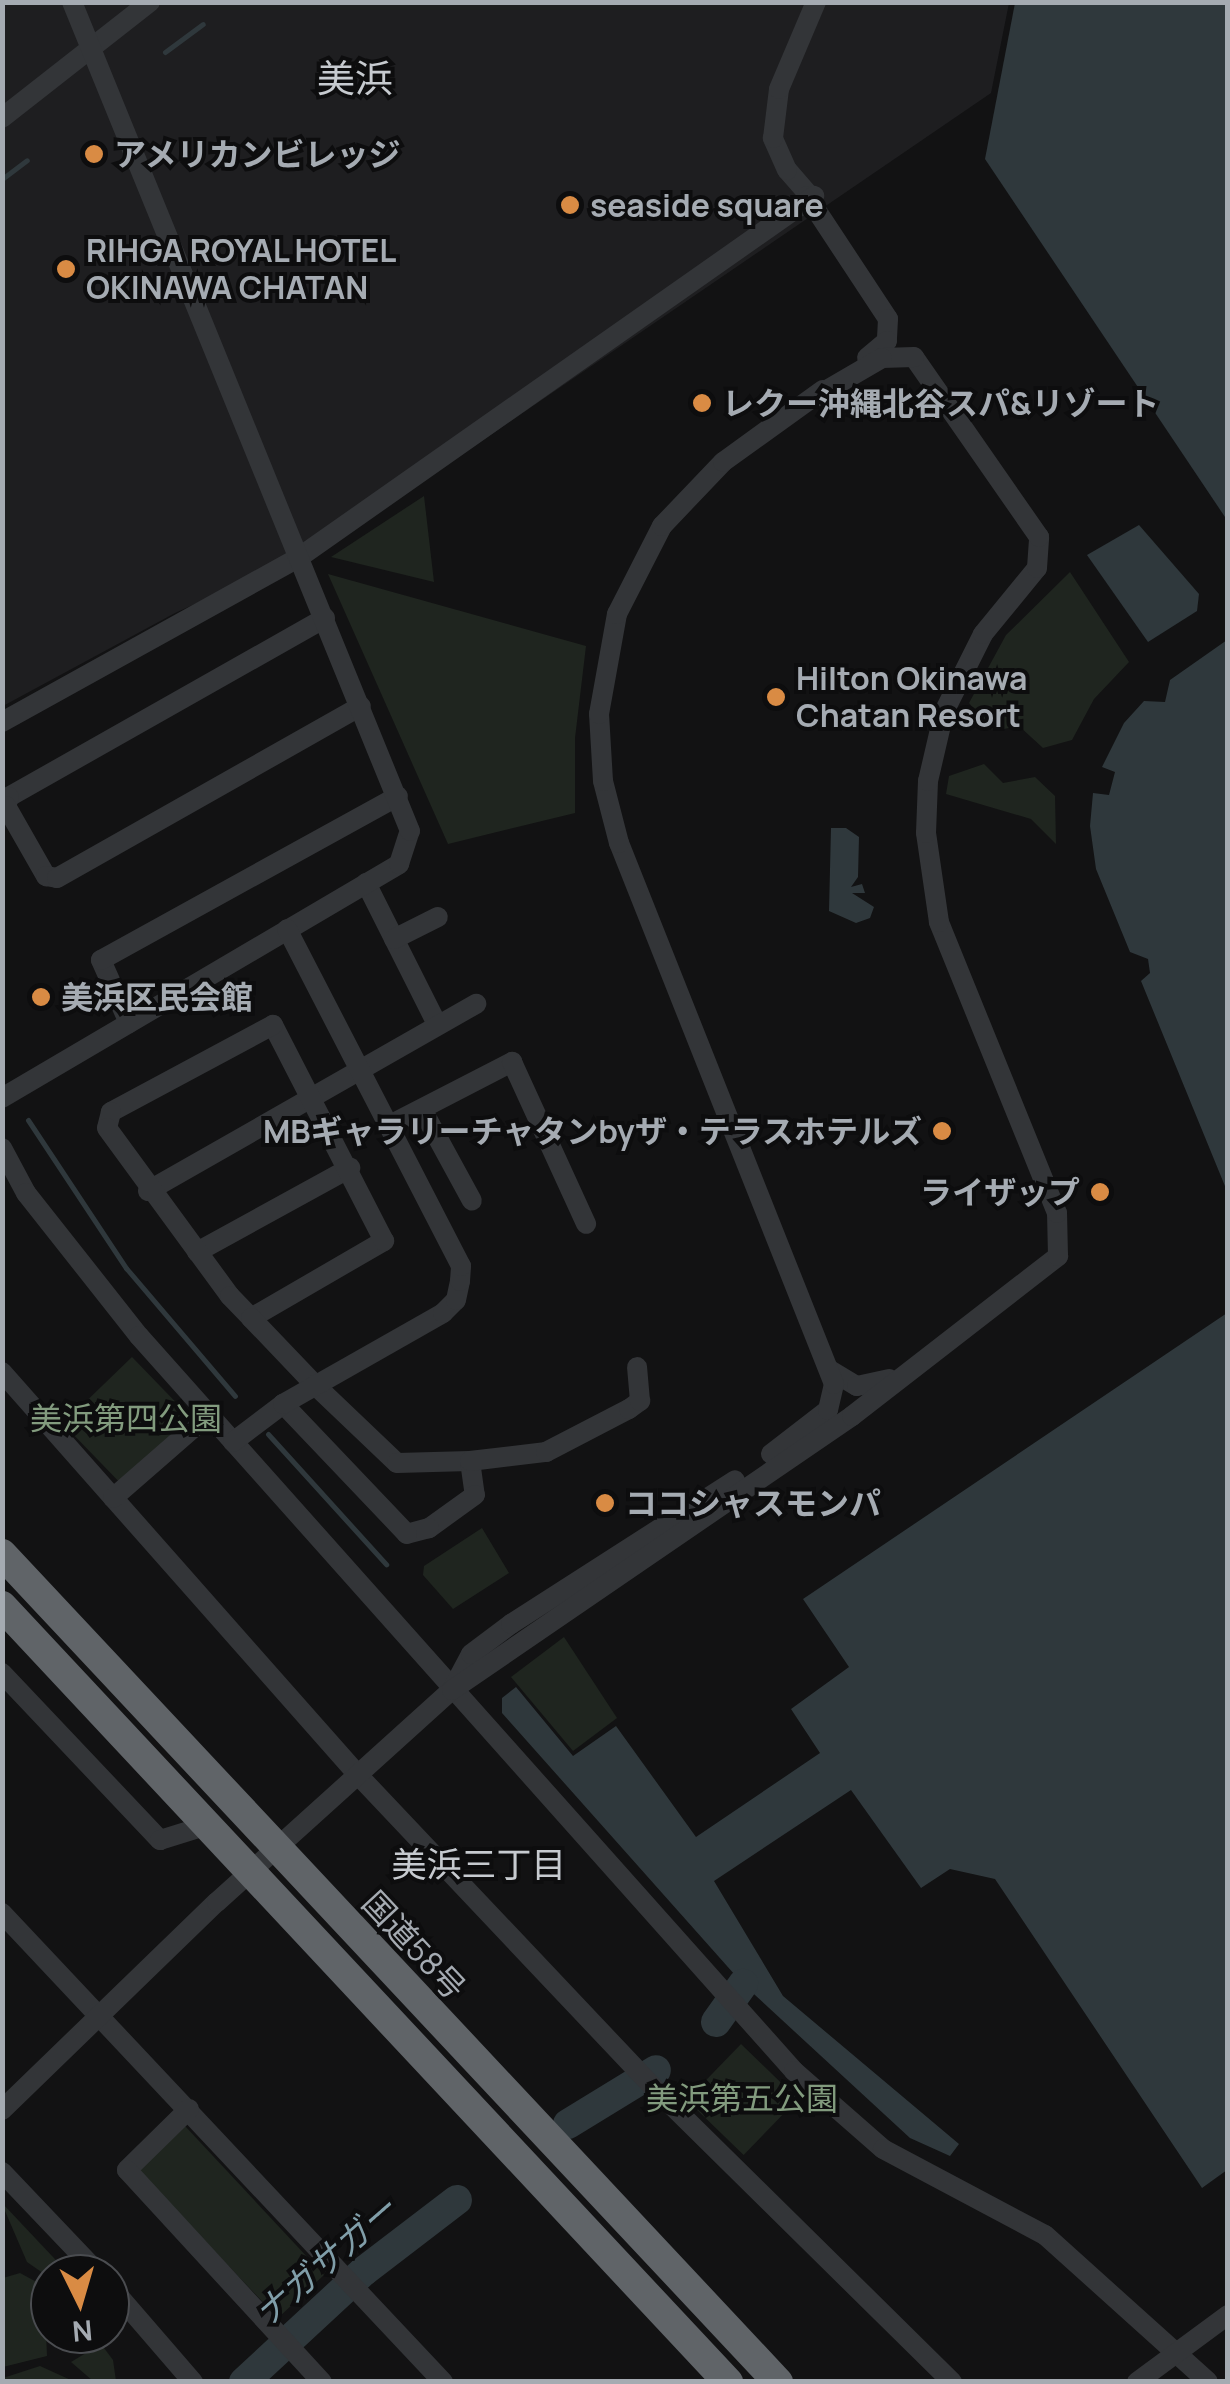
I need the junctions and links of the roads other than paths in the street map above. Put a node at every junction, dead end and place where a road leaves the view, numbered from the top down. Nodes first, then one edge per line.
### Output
1 (72, 2) edge
2 (150, 2) edge
3 (816, 2) edge
4 (94, 50) junction
5 (2, 118) edge
6 (809, 195) junction
7 (906, 354) junction
8 (815, 397) junction
9 (300, 556) junction
10 (325, 618) junction
11 (361, 706) junction
12 (2, 722) edge
13 (398, 796) junction
14 (366, 883) junction
15 (438, 916) dead end
16 (287, 929) junction
17 (394, 940) junction
18 (476, 1004) dead end
19 (129, 1023) junction
20 (437, 1024) junction
21 (359, 1069) junction
22 (314, 1095) junction
23 (2, 1098) edge
24 (423, 1111) junction
25 (388, 1126) junction
26 (2, 1148) edge
27 (350, 1168) junction
28 (148, 1191) junction
29 (472, 1201) dead end
30 (586, 1224) dead end
31 (196, 1252) junction
32 (251, 1318) junction
33 (924, 1356) junction
34 (637, 1367) dead end
35 (830, 1370) junction
36 (2, 1372) edge
37 (315, 1384) junction
38 (283, 1404) junction
39 (208, 1414) junction
40 (233, 1442) junction
41 (470, 1462) junction
42 (113, 1498) junction
43 (2, 1554) edge
44 (2, 1606) edge
45 (2, 1673) edge
46 (452, 1690) junction
47 (358, 1775) junction
48 (205, 1826) junction
49 (274, 1850) junction
50 (250, 1872) junction
51 (5, 1920) edge
52 (100, 2013) junction
53 (189, 2109) junction
54 (2, 2110) edge
55 (2, 2172) edge
56 (80, 2254) edge
57 (130, 2309) edge
58 (1228, 2315) edge
59 (1176, 2350) junction
60 (193, 2382) edge
61 (322, 2382) edge
62 (444, 2382) edge
63 (728, 2382) edge
64 (778, 2382) edge
65 (952, 2382) edge
66 (1136, 2382) edge
67 (1208, 2382) edge

1 - 4 street
2 - 4 street
3 - 6 street
4 - 5 street
4 - 9 street
6 - 7 street
6 - 8 street
6 - 9 street
7 - 8 street
7 - 33 street
8 - 35 street
9 - 10 street
9 - 12 street
10 - 11 street
10 - 11 street
11 - 13 street
13 - 14 street
13 - 19 street
14 - 16 street
14 - 17 street
15 - 17 street
16 - 19 street
16 - 21 street
17 - 20 street
18 - 20 street
19 - 23 street
20 - 21 street
21 - 22 street
21 - 25 street
22 - 27 street
22 - 28 street
22 - 28 street
24 - 25 street
24 - 29 street
24 - 30 street
25 - 37 street
26 - 39 street
27 - 31 street
27 - 32 street
28 - 31 street
31 - 32 street
32 - 37 street
33 - 35 street
33 - 46 street
34 - 41 street
35 - 46 street
36 - 42 street
37 - 38 street
37 - 41 street
38 - 40 street
38 - 41 street
39 - 40 street
39 - 42 street
40 - 46 street
42 - 47 street
43 - 49 highway, 国道58号
44 - 48 highway
45 - 48 street
46 - 47 street
46 - 59 street
47 - 49 street
47 - 65 street
48 - 50 highway
49 - 50 street
49 - 64 highway, 国道58号
50 - 52 street
50 - 63 highway
51 - 52 street
52 - 53 street
52 - 54 street
53 - 61 street
53 - 62 street
55 - 56 street
57 - 60 street
58 - 59 street
59 - 66 street
59 - 67 street

